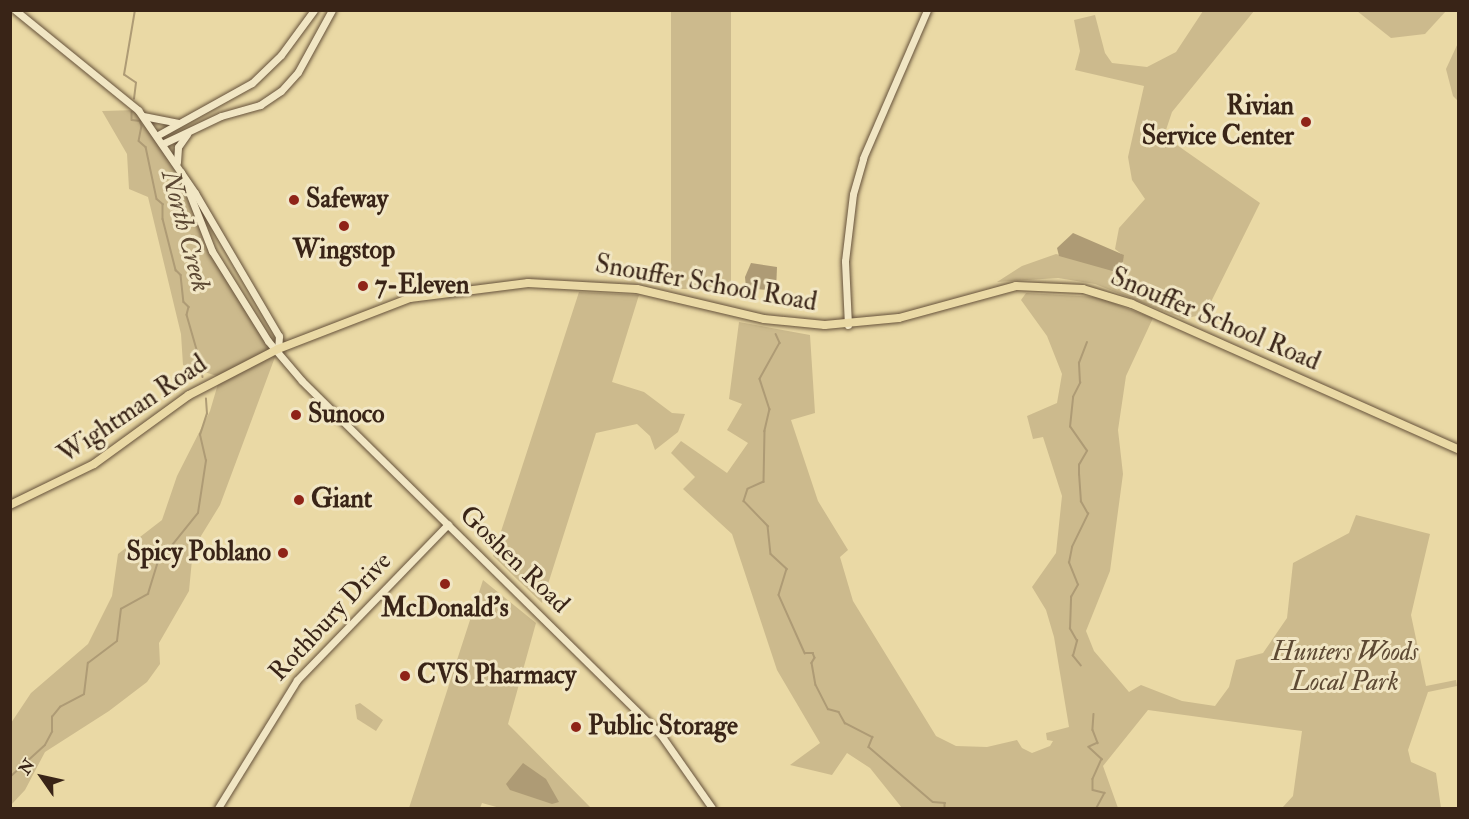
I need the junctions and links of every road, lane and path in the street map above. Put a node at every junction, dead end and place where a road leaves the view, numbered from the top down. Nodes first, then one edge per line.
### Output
1 (15, 10) edge
2 (314, 10) edge
3 (332, 10) edge
4 (927, 10) edge
5 (143, 116) junction
6 (186, 121) junction
7 (188, 132) junction
8 (158, 135) junction
9 (162, 144) junction
10 (179, 168) junction
11 (848, 325) junction
12 (278, 349) junction
13 (1458, 449) edge
14 (10, 505) edge
15 (447, 524) junction
16 (218, 808) edge
17 (712, 808) edge

1 - 5 street, Goshen Road
2 - 6 street
3 - 7 street
4 - 11 street
5 - 6 street
5 - 8 street, Goshen Road
6 - 8 street
7 - 9 street
7 - 10 street
8 - 9 street, Goshen Road
9 - 10 street, Goshen Road
10 - 12 street, Goshen Road
10 - 12 street, Goshen Road
11 - 12 main road, Snouffer School Road
11 - 13 main road, Snouffer School Road
12 - 14 main road, Wightman Road
12 - 15 street, Goshen Road
15 - 16 street, Rothbury Drive
15 - 17 street, Goshen Road

